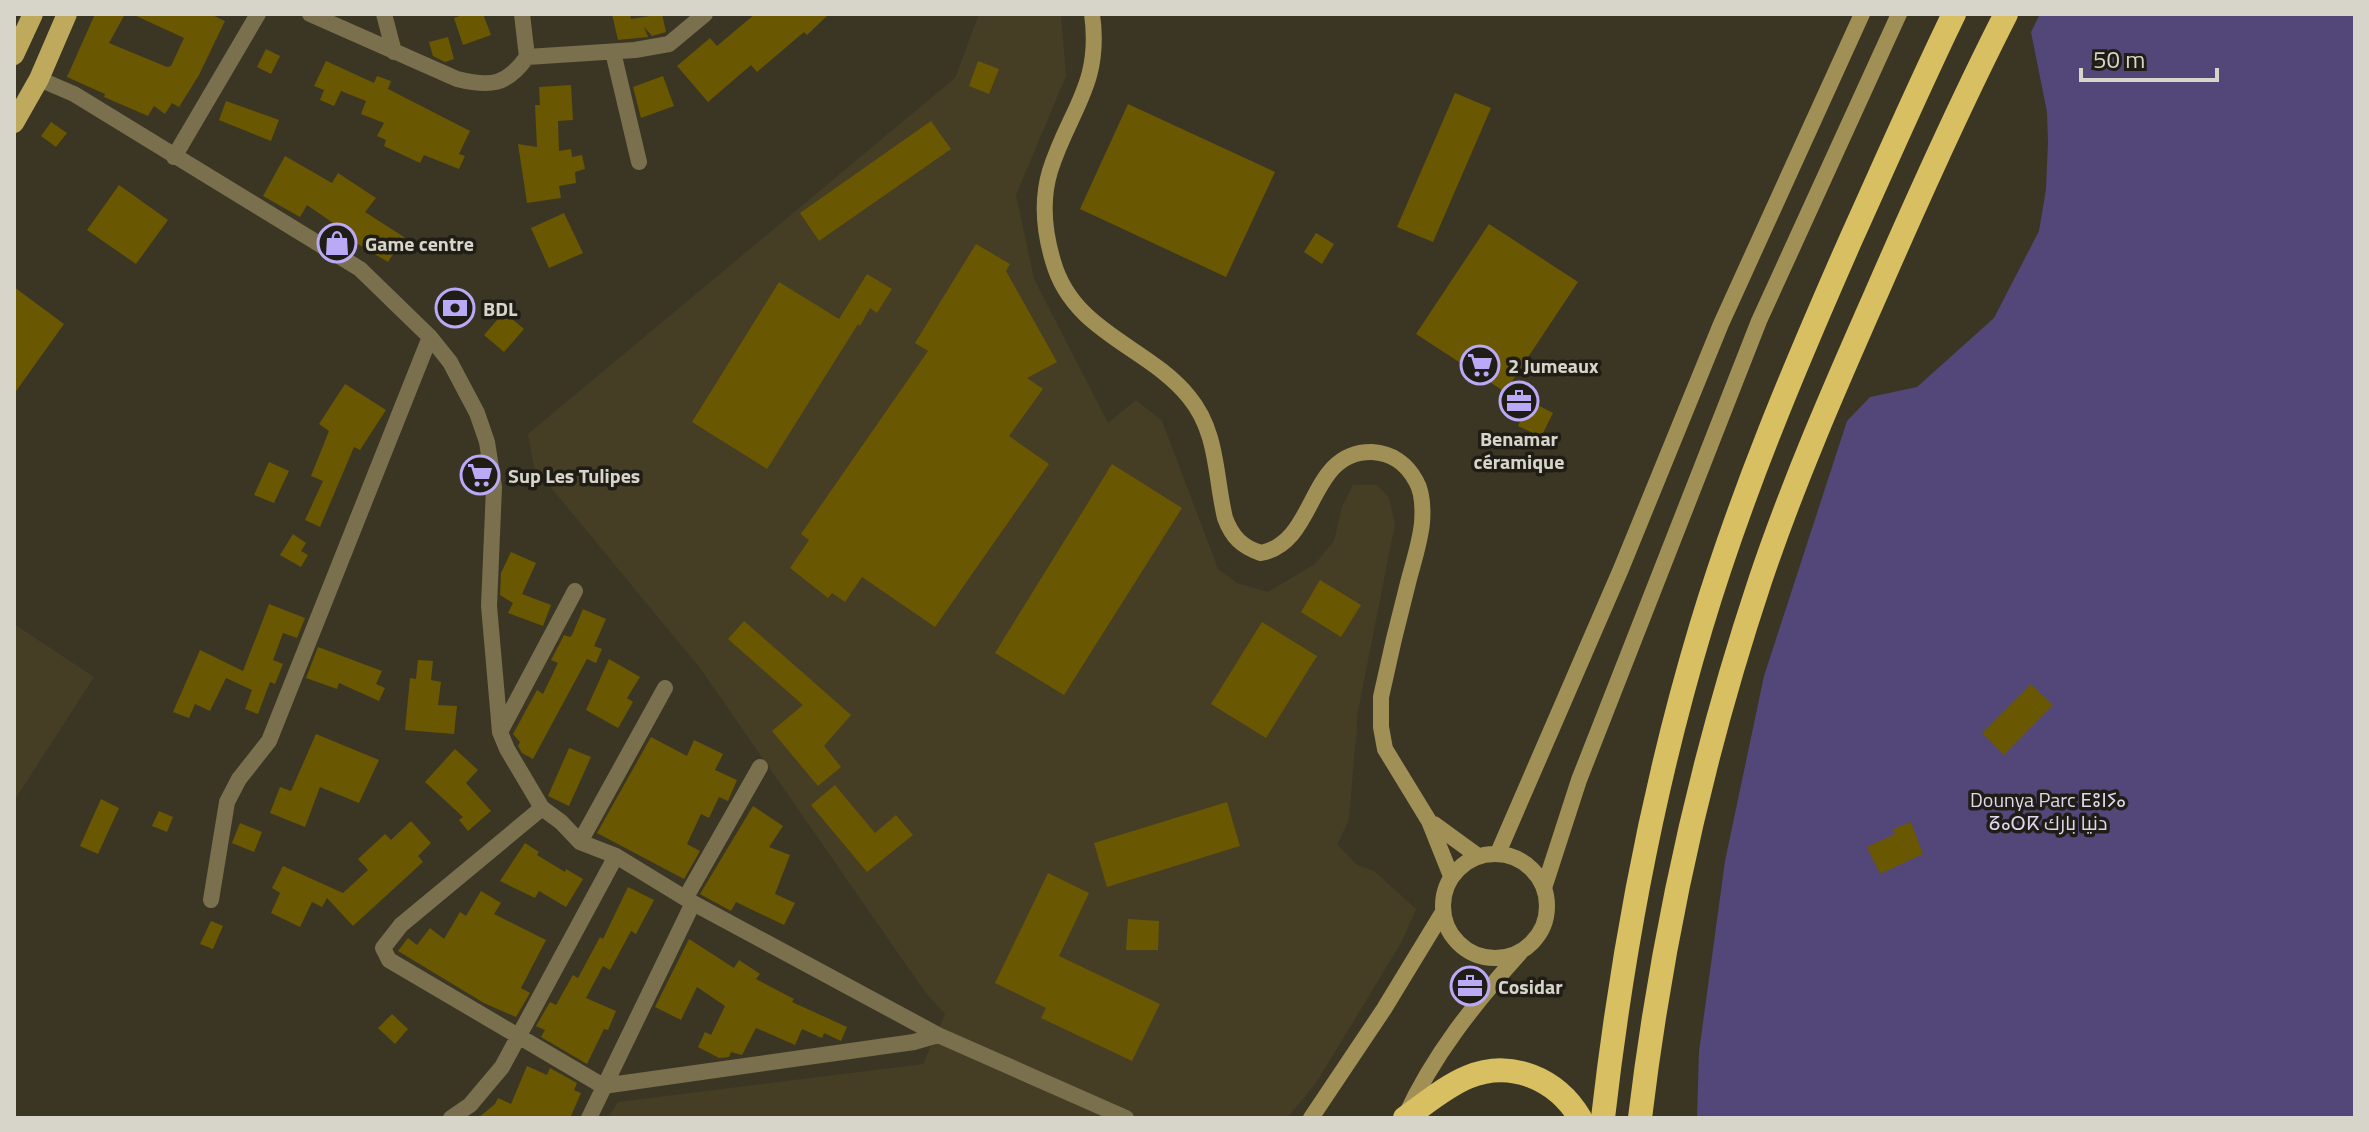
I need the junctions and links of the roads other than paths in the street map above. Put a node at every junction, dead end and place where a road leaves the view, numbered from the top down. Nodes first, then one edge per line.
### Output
1 (67, 14) edge
2 (258, 14) edge
3 (310, 14) edge
4 (384, 14) edge
5 (522, 14) edge
6 (705, 14) edge
7 (1092, 14) edge
8 (1862, 14) edge
9 (1899, 14) edge
10 (1954, 14) edge
11 (2006, 14) edge
12 (394, 52) junction
13 (613, 52) junction
14 (527, 57) junction
15 (39, 79) junction
16 (14, 123) edge
17 (174, 157) junction
18 (639, 162) dead end
19 (430, 337) junction
20 (575, 591) dead end
21 (665, 688) dead end
22 (500, 732) junction
23 (760, 767) dead end
24 (542, 808) junction
25 (1429, 821) junction
26 (580, 842) junction
27 (1498, 853) junction
28 (616, 856) junction
29 (1478, 856) junction
30 (1451, 876) junction
31 (1544, 888) junction
32 (211, 900) dead end
33 (690, 900) junction
34 (1443, 912) junction
35 (1523, 950) junction
36 (938, 1035) junction
37 (520, 1036) junction
38 (603, 1086) junction
39 (1098, 1113) edge
40 (451, 1118) edge
41 (589, 1118) edge
42 (1126, 1118) edge
43 (1311, 1118) edge
44 (1405, 1118) edge
45 (1580, 1118) edge
46 (1603, 1118) edge
47 (1640, 1118) edge

1 - 15 main road
2 - 17 street
3 - 12 street
4 - 12 street
5 - 14 street
6 - 13 street
7 - 25 main road
8 - 27 main road
9 - 31 main road
10 - 46 highway
11 - 47 highway
12 - 14 street
13 - 14 street
13 - 18 street
15 - 16 main road
15 - 17 street
17 - 19 street
19 - 22 street
19 - 32 street
20 - 22 street
21 - 26 street
22 - 24 street
23 - 33 street
24 - 26 street
24 - 37 street
25 - 29 main road
25 - 30 main road
26 - 28 street
27 - 29 main road
27 - 31 main road
28 - 33 street
28 - 37 street
29 - 30 main road
30 - 34 main road
31 - 35 main road
33 - 36 street
33 - 38 street
34 - 35 main road
34 - 43 main road
35 - 44 main road
36 - 38 street
36 - 39 street
37 - 38 street
37 - 40 street
38 - 41 street
39 - 42 street
44 - 45 highway

